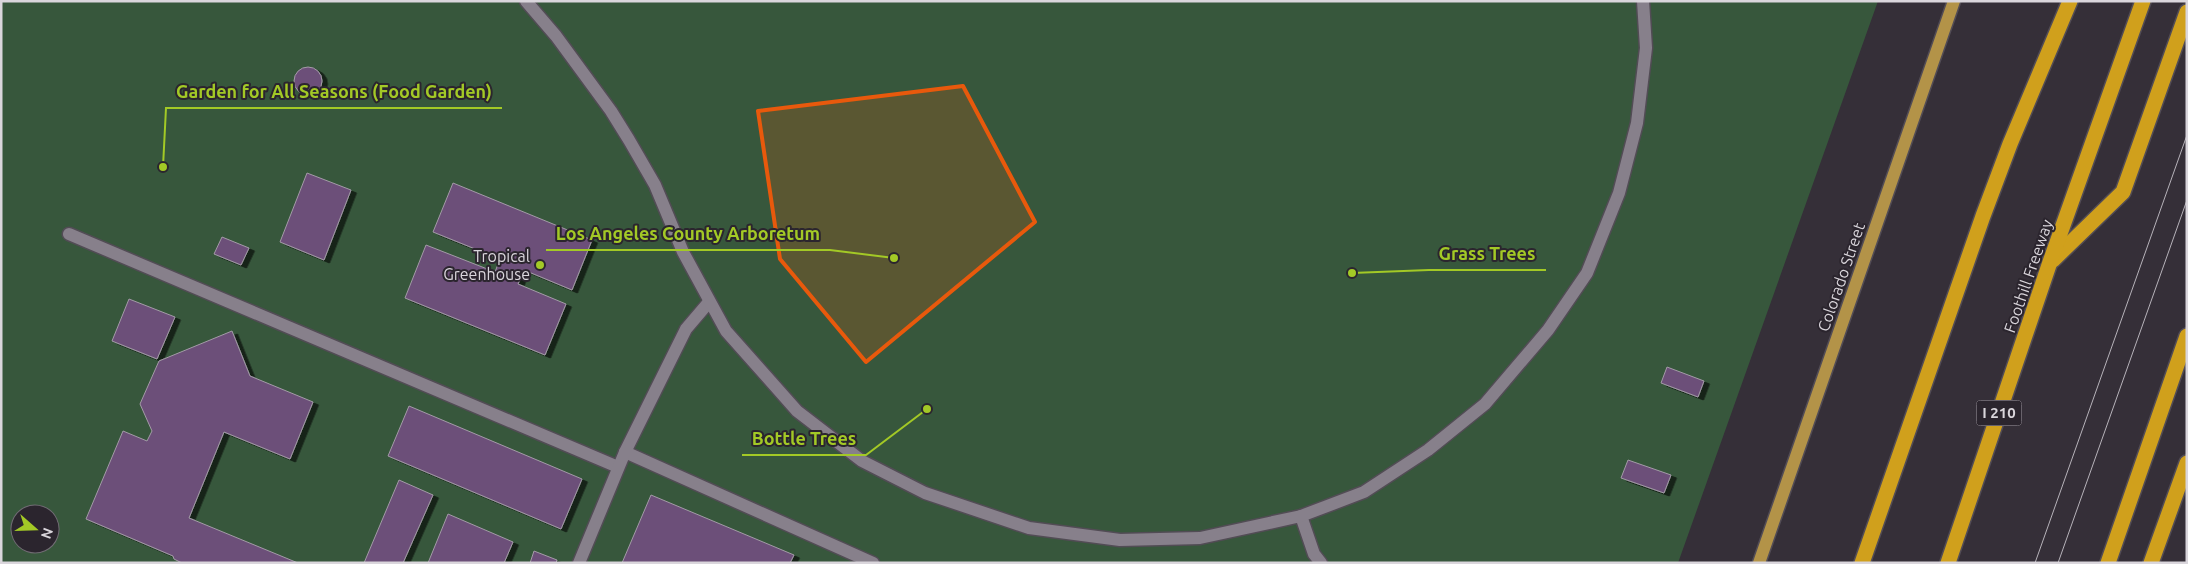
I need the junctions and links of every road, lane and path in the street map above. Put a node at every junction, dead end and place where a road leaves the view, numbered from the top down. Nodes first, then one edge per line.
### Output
1 (526, 1) edge
2 (1643, 1) edge
3 (1954, 1) edge
4 (2070, 1) edge
5 (2143, 1) edge
6 (2187, 12) edge
7 (70, 234) dead end
8 (2050, 262) junction
9 (709, 302) junction
10 (2187, 336) edge
11 (625, 452) junction
12 (2187, 463) edge
13 (618, 467) junction
14 (1301, 516) junction
15 (579, 563) edge
16 (873, 563) edge
17 (1321, 563) edge
18 (1759, 563) edge
19 (1862, 563) edge
20 (1948, 563) edge
21 (2108, 563) edge
22 (2151, 563) edge

1 - 9 street
2 - 14 street
3 - 18 main road, Colorado Street
4 - 19 highway
5 - 8 highway, Foothill Freeway / I 210
6 - 8 highway
7 - 13 street
8 - 20 highway, Foothill Freeway / I 210
9 - 11 street
9 - 14 street
10 - 21 highway
11 - 13 street
11 - 16 street
12 - 22 highway
13 - 15 street
14 - 17 street

